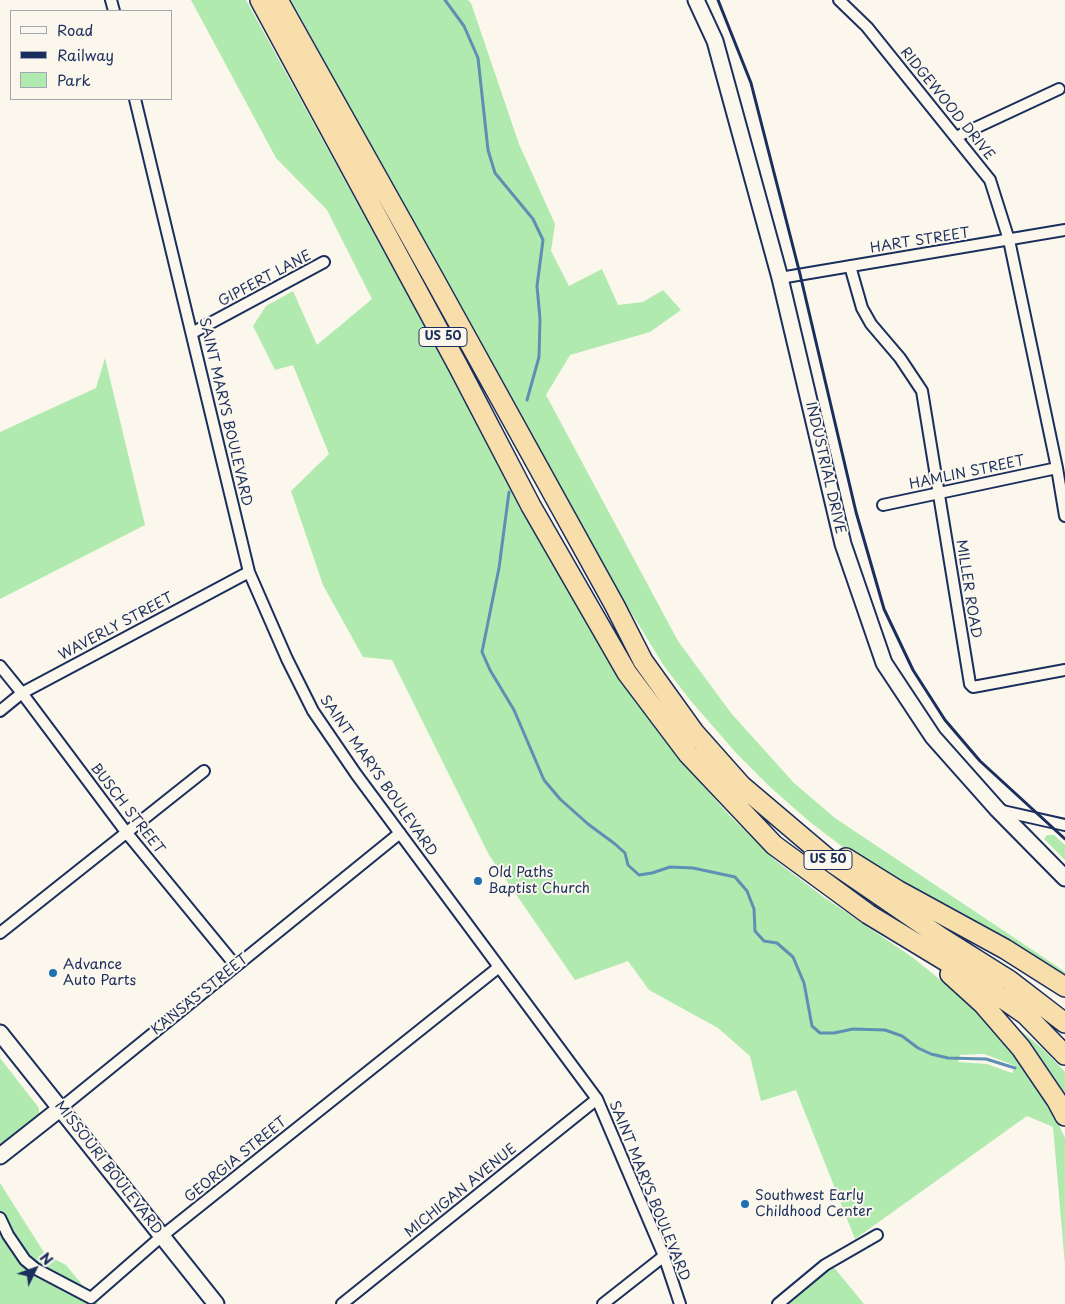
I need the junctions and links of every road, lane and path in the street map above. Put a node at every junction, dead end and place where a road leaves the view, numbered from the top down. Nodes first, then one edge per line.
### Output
1 (260, 0) edge
2 (278, 0) edge
3 (696, 0) edge
4 (839, 0) edge
5 (1059, 89) dead end
6 (135, 100) edge
7 (956, 137) junction
8 (1065, 230) edge
9 (1008, 240) junction
10 (324, 262) dead end
11 (850, 266) junction
12 (780, 278) junction
13 (192, 334) junction
14 (1057, 468) junction
15 (939, 494) junction
16 (883, 505) dead end
17 (1065, 516) edge
18 (248, 572) junction
19 (0, 666) edge
20 (1065, 670) edge
21 (22, 693) junction
22 (0, 711) edge
23 (204, 771) dead end
24 (760, 802) junction
25 (997, 809) junction
26 (1065, 825) edge
27 (126, 832) junction
28 (400, 833) junction
29 (1065, 878) edge
30 (0, 933) edge
31 (912, 940) junction
32 (236, 966) junction
33 (499, 967) junction
34 (1065, 987) edge
35 (1061, 1022) edge
36 (0, 1033) edge
37 (1065, 1056) edge
38 (597, 1100) junction
39 (61, 1108) junction
40 (1065, 1116) edge
41 (0, 1156) edge
42 (0, 1218) edge
43 (877, 1235) dead end
44 (162, 1236) junction
45 (664, 1256) junction
46 (216, 1304) edge
47 (342, 1304) edge
48 (603, 1304) edge
49 (680, 1304) edge
50 (778, 1304) edge

1 - 31 highway, US 50
2 - 24 highway, US 50
3 - 12 main road, INDUSTRIAL DRIVE
4 - 7 street, RIDGEWOOD DRIVE
5 - 7 street
6 - 13 street, SAINT MARYS BOULEVARD
7 - 9 street, RIDGEWOOD DRIVE
8 - 9 street, HART STREET
9 - 11 street, HART STREET
9 - 14 street, RIDGEWOOD DRIVE
10 - 13 street, GIPFERT LANE
11 - 12 street, HART STREET
11 - 15 street, MILLER ROAD
12 - 25 main road, INDUSTRIAL DRIVE
13 - 18 street, SAINT MARYS BOULEVARD
14 - 15 street, HAMLIN STREET
14 - 17 street, RIDGEWOOD DRIVE
15 - 16 street, HAMLIN STREET
15 - 20 street, MILLER ROAD
18 - 21 street, WAVERLY STREET
18 - 28 street, SAINT MARYS BOULEVARD
19 - 21 street, BUSCH STREET
21 - 22 street, WAVERLY STREET
21 - 27 street, BUSCH STREET
23 - 27 street
24 - 34 highway
24 - 35 highway, US 50
25 - 26 street
25 - 29 main road, INDUSTRIAL DRIVE
27 - 30 street
27 - 32 street, BUSCH STREET
28 - 32 street, KANSAS STREET
28 - 33 street, SAINT MARYS BOULEVARD
31 - 37 highway, US 50
31 - 40 highway
32 - 39 street, KANSAS STREET
33 - 38 street, SAINT MARYS BOULEVARD
33 - 44 street, GEORGIA STREET
36 - 39 main road, MISSOURI BOULEVARD
38 - 45 street, SAINT MARYS BOULEVARD
38 - 47 street, MICHIGAN AVENUE
39 - 41 main road, KANSAS STREET
39 - 44 main road, MISSOURI BOULEVARD
42 - 44 street, GEORGIA STREET
43 - 50 street
44 - 46 main road, MISSOURI BOULEVARD
45 - 48 street
45 - 49 street, SAINT MARYS BOULEVARD

